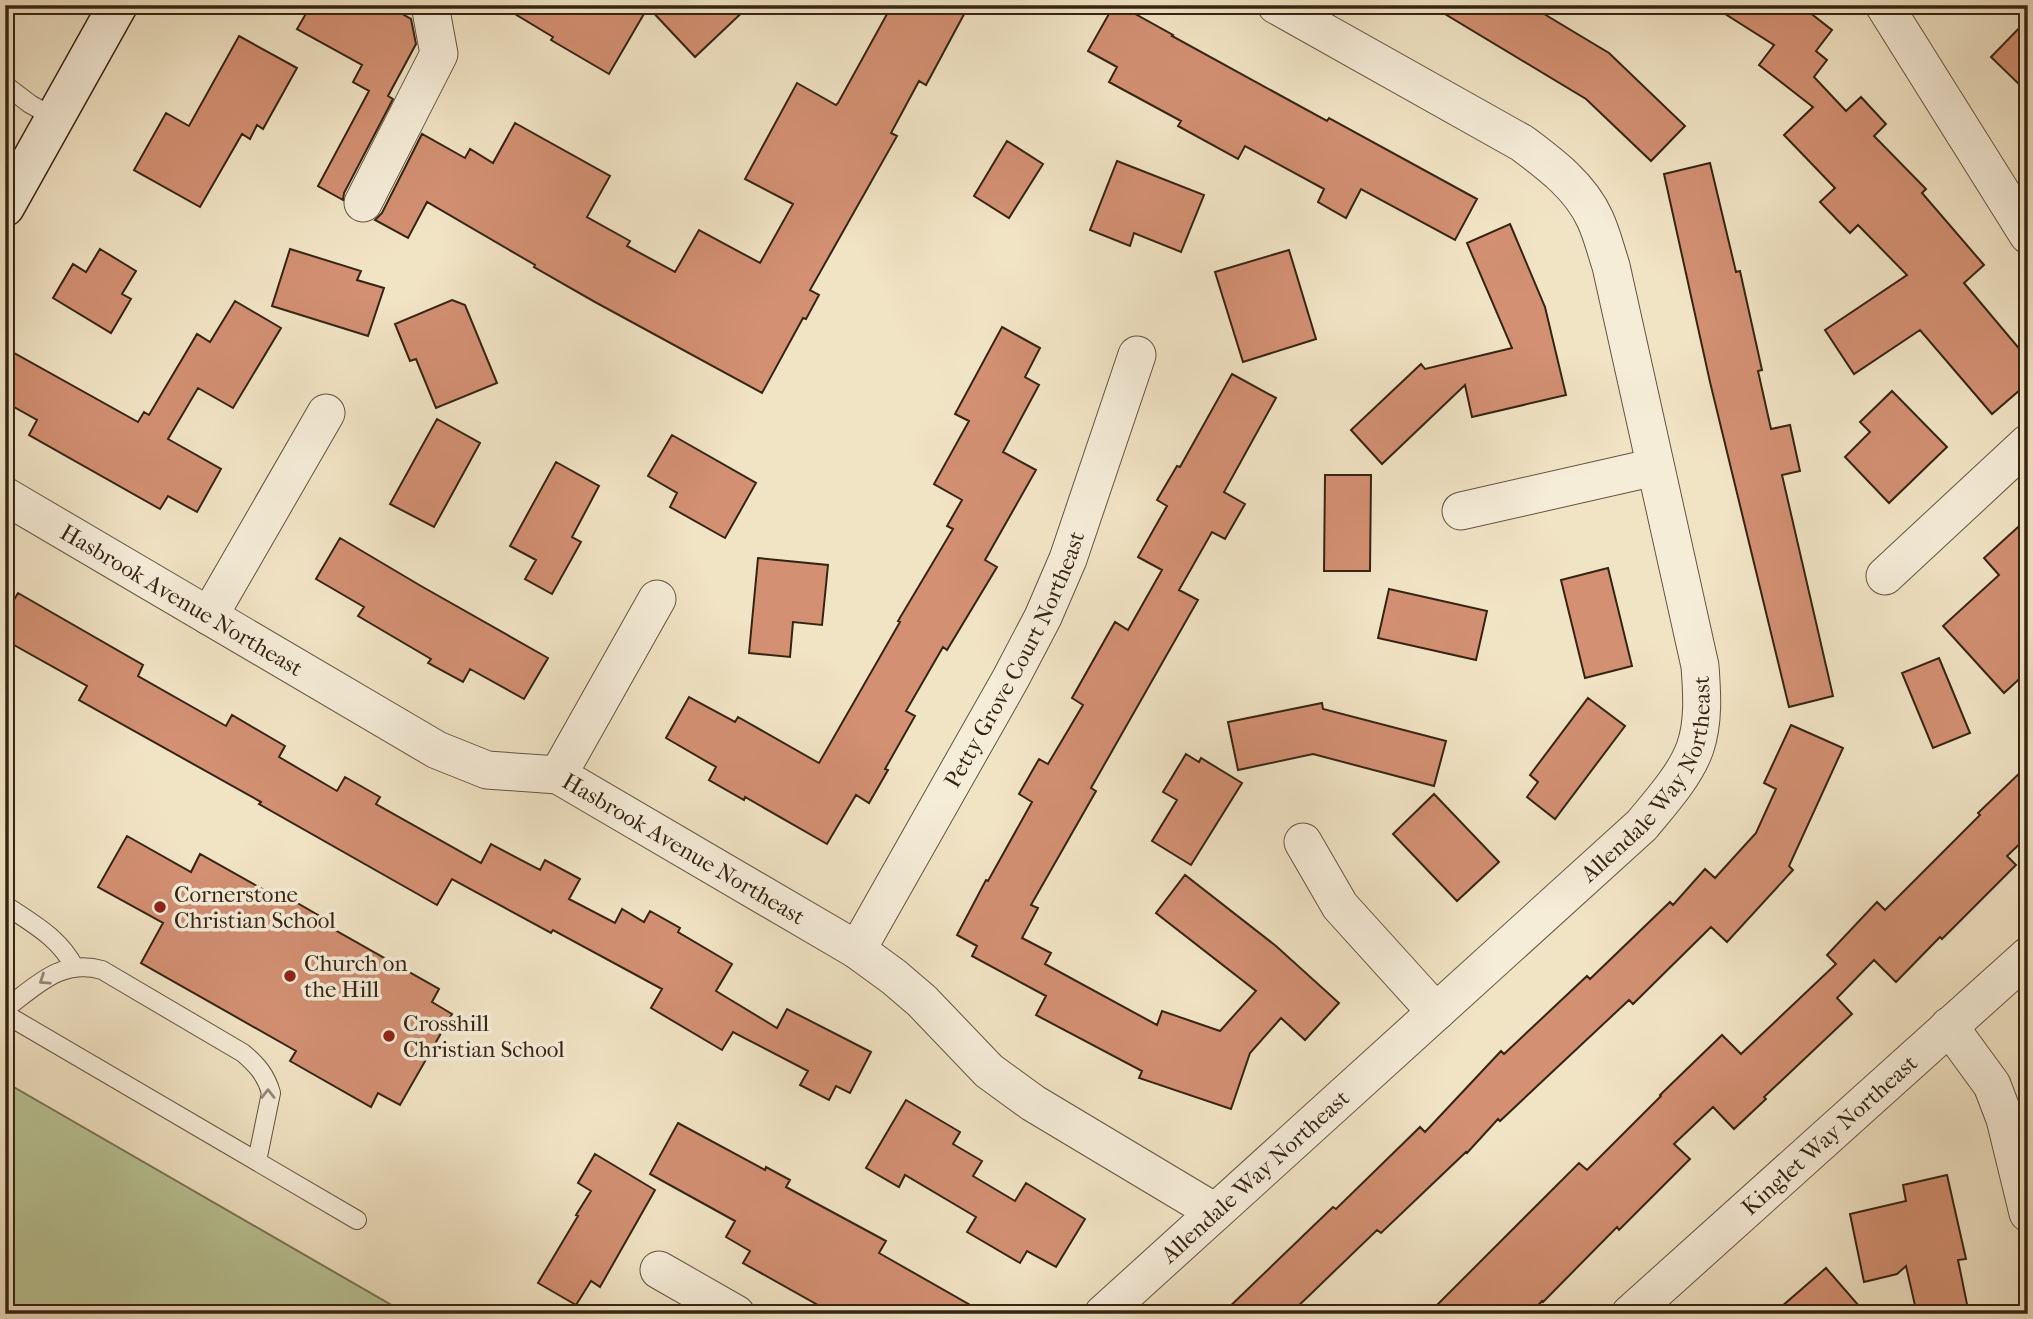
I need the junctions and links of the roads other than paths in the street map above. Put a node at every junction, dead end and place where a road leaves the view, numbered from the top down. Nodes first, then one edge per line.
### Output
1 (118, 5) edge
2 (430, 5) edge
3 (1276, 5) edge
4 (1884, 5) edge
5 (5, 85) edge
6 (55, 118) junction
7 (363, 203) dead end
8 (5, 207) edge
9 (2028, 235) edge
10 (1138, 355) dead end
11 (326, 413) dead end
12 (2028, 443) edge
13 (1655, 467) junction
14 (5, 496) edge
15 (1461, 511) dead end
16 (1885, 576) dead end
17 (657, 599) dead end
18 (209, 616) junction
19 (558, 775) junction
20 (1303, 842) dead end
21 (5, 905) edge
22 (857, 950) junction
23 (2028, 956) edge
24 (75, 968) junction
25 (5, 1009) edge
26 (1436, 1012) junction
27 (5, 1014) edge
28 (1949, 1026) junction
29 (257, 1161) junction
30 (1215, 1212) junction
31 (2028, 1213) edge
32 (357, 1220) dead end
33 (659, 1270) dead end
34 (736, 1314) edge
35 (1103, 1314) edge
36 (1630, 1314) edge

1 - 6 street
2 - 7 street
3 - 13 street, Allendale Way Northeast
4 - 9 street
5 - 6 lane
6 - 8 street
10 - 22 street, Petty Grove Court Northeast
11 - 18 street
12 - 16 street
13 - 15 street
13 - 26 street, Allendale Way Northeast
14 - 18 street, Hasbrook Avenue Northeast
17 - 19 street
18 - 19 street, Hasbrook Avenue Northeast
19 - 22 street, Hasbrook Avenue Northeast
20 - 26 street
21 - 24 lane
22 - 30 street, Hasbrook Avenue Northeast
23 - 28 street, Kinglet Way Northeast
24 -> 25 lane
29 -> 24 lane
26 - 30 street, Allendale Way Northeast
27 - 29 lane
28 - 31 street
28 - 36 street, Kinglet Way Northeast
29 - 32 lane
30 - 35 street, Allendale Way Northeast
33 - 34 street

